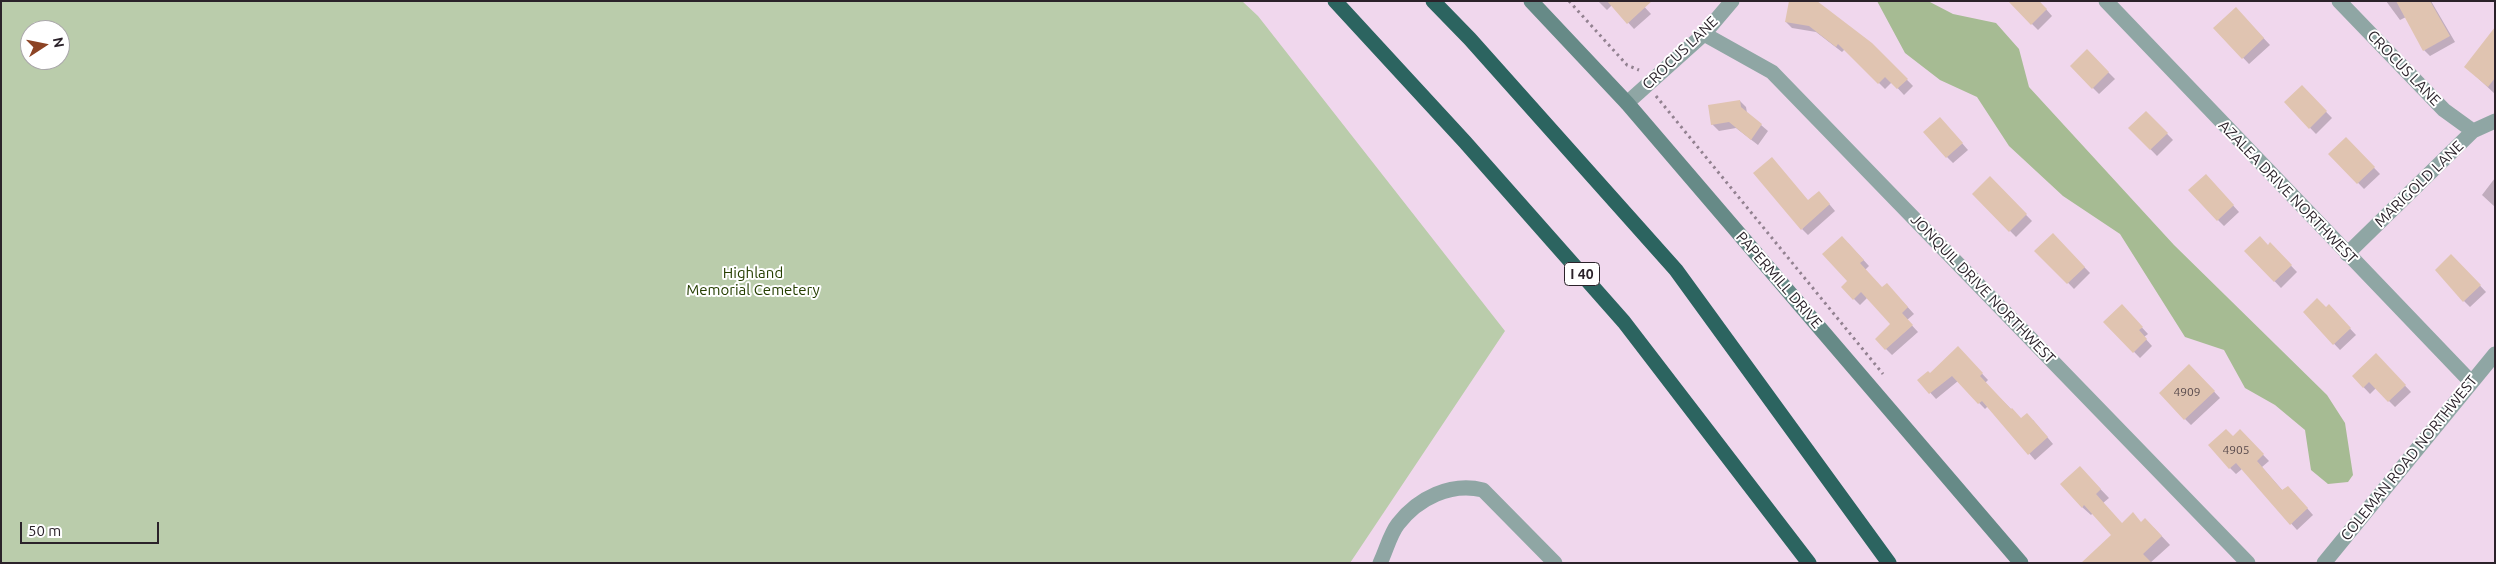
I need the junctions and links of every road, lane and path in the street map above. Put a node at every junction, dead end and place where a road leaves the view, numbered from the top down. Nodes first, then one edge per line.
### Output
1 (1335, 1) edge
2 (1432, 1) edge
3 (1531, 1) edge
4 (1569, 1) edge
5 (1732, 1) edge
6 (2106, 1) edge
7 (2339, 1) edge
8 (1704, 34) junction
9 (1649, 84) junction
10 (1627, 103) junction
11 (2495, 121) edge
12 (2473, 131) junction
13 (2347, 254) junction
14 (2495, 354) edge
15 (1888, 379) dead end
16 (2471, 382) junction
17 (1380, 563) edge
18 (1555, 563) edge
19 (1809, 563) edge
20 (1889, 563) edge
21 (2021, 563) edge
22 (2248, 563) edge
23 (2324, 563) edge

1 - 19 highway, I 40
2 - 20 highway
3 - 10 main road, PAPERMILL DRIVE
4 - 9 path
5 - 8 street, CROCUS LANE
6 - 13 street, AZALEA DRIVE NORTHWEST
7 - 12 street, CROCUS LANE
8 - 9 street, CROCUS LANE
8 - 22 street, JONQUIL DRIVE NORTHWEST
9 - 10 street, CROCUS LANE
9 - 15 path
10 - 21 main road, PAPERMILL DRIVE
11 - 12 street, MARIGOLD LANE
12 - 13 street, MARIGOLD LANE
13 - 16 street, AZALEA DRIVE NORTHWEST
14 - 16 street, COLEMAN ROAD NORTHWEST
16 - 23 street, COLEMAN ROAD NORTHWEST
17 - 18 street

